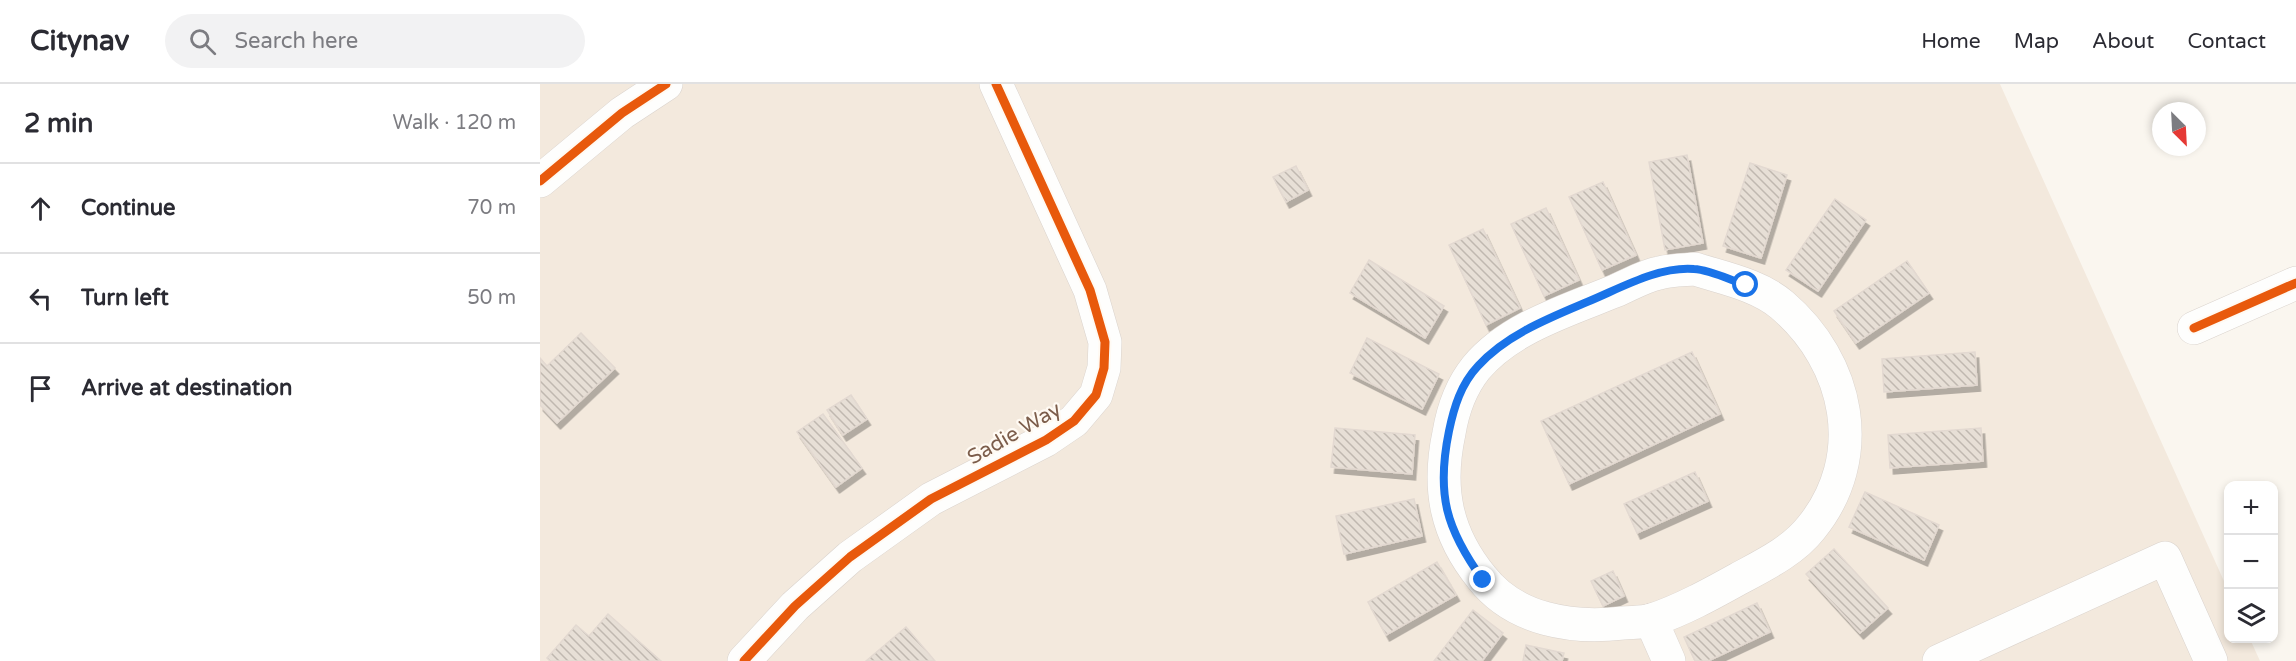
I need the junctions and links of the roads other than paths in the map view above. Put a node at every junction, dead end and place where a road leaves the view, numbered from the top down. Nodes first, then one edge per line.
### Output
1 (666, 84) edge
2 (996, 84) edge
3 (540, 181) edge
4 (2296, 283) edge
5 (2194, 328) dead end
6 (1651, 620) junction
7 (744, 661) edge
8 (1668, 661) edge
9 (1939, 661) edge
10 (2211, 661) edge

1 - 3 street
2 - 7 street, Sadie Way
4 - 5 street
6 - 6 street
6 - 8 street
9 - 10 street

